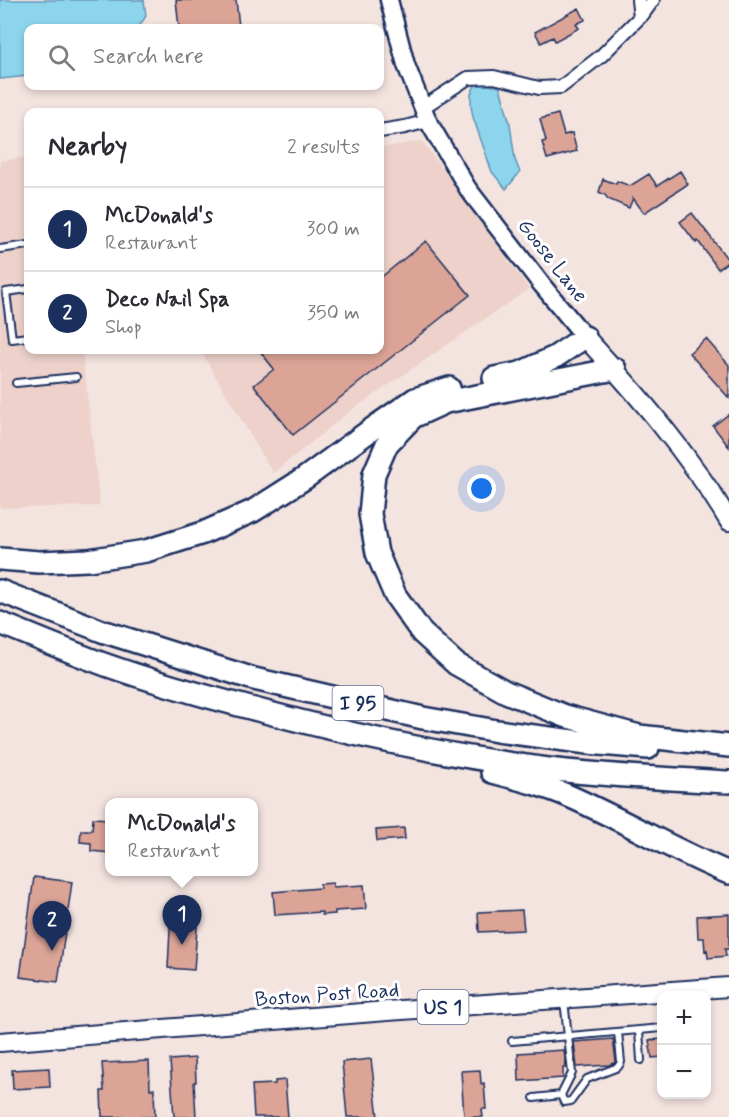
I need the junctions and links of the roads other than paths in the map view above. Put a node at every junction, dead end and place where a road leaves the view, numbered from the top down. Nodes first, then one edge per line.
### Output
1 (389, 0) edge
2 (638, 0) edge
3 (653, 0) edge
4 (640, 17) junction
5 (425, 114) junction
6 (384, 130) edge
7 (24, 246) edge
8 (0, 249) edge
9 (24, 290) edge
10 (585, 337) junction
11 (24, 338) edge
12 (615, 369) junction
13 (76, 377) dead end
14 (16, 383) dead end
15 (729, 521) edge
16 (0, 559) edge
17 (0, 591) edge
18 (0, 623) edge
19 (385, 741) junction
20 (729, 746) edge
21 (729, 753) edge
22 (729, 782) edge
23 (729, 873) edge
24 (729, 987) edge
25 (692, 991) edge
26 (657, 994) edge
27 (564, 998) junction
28 (657, 1029) edge
29 (639, 1031) junction
30 (618, 1032) junction
31 (567, 1036) junction
32 (512, 1041) dead end
33 (0, 1042) edge
34 (641, 1060) dead end
35 (561, 1095) junction
36 (534, 1098) dead end

1 - 5 street, Goose Lane
2 - 4 street
3 - 4 street
4 - 5 street
5 - 6 street
5 - 10 street, Goose Lane
7 - 8 lane
9 - 11 lane
10 - 12 main road, Goose Lane
10 - 16 highway
12 - 15 main road, Goose Lane
12 - 20 highway
13 - 14 lane
17 - 21 highway, I 95
18 - 19 highway, I 95
19 - 22 highway, I 95
19 - 23 highway
24 - 25 main road, Boston Post Road / US 1
26 - 27 main road, Boston Post Road / US 1
27 - 31 lane
27 - 33 main road, Boston Post Road / US 1
28 - 29 lane
29 - 30 lane
29 - 34 lane
30 - 31 lane
30 - 35 lane
31 - 32 lane
31 - 35 lane
35 - 36 lane

